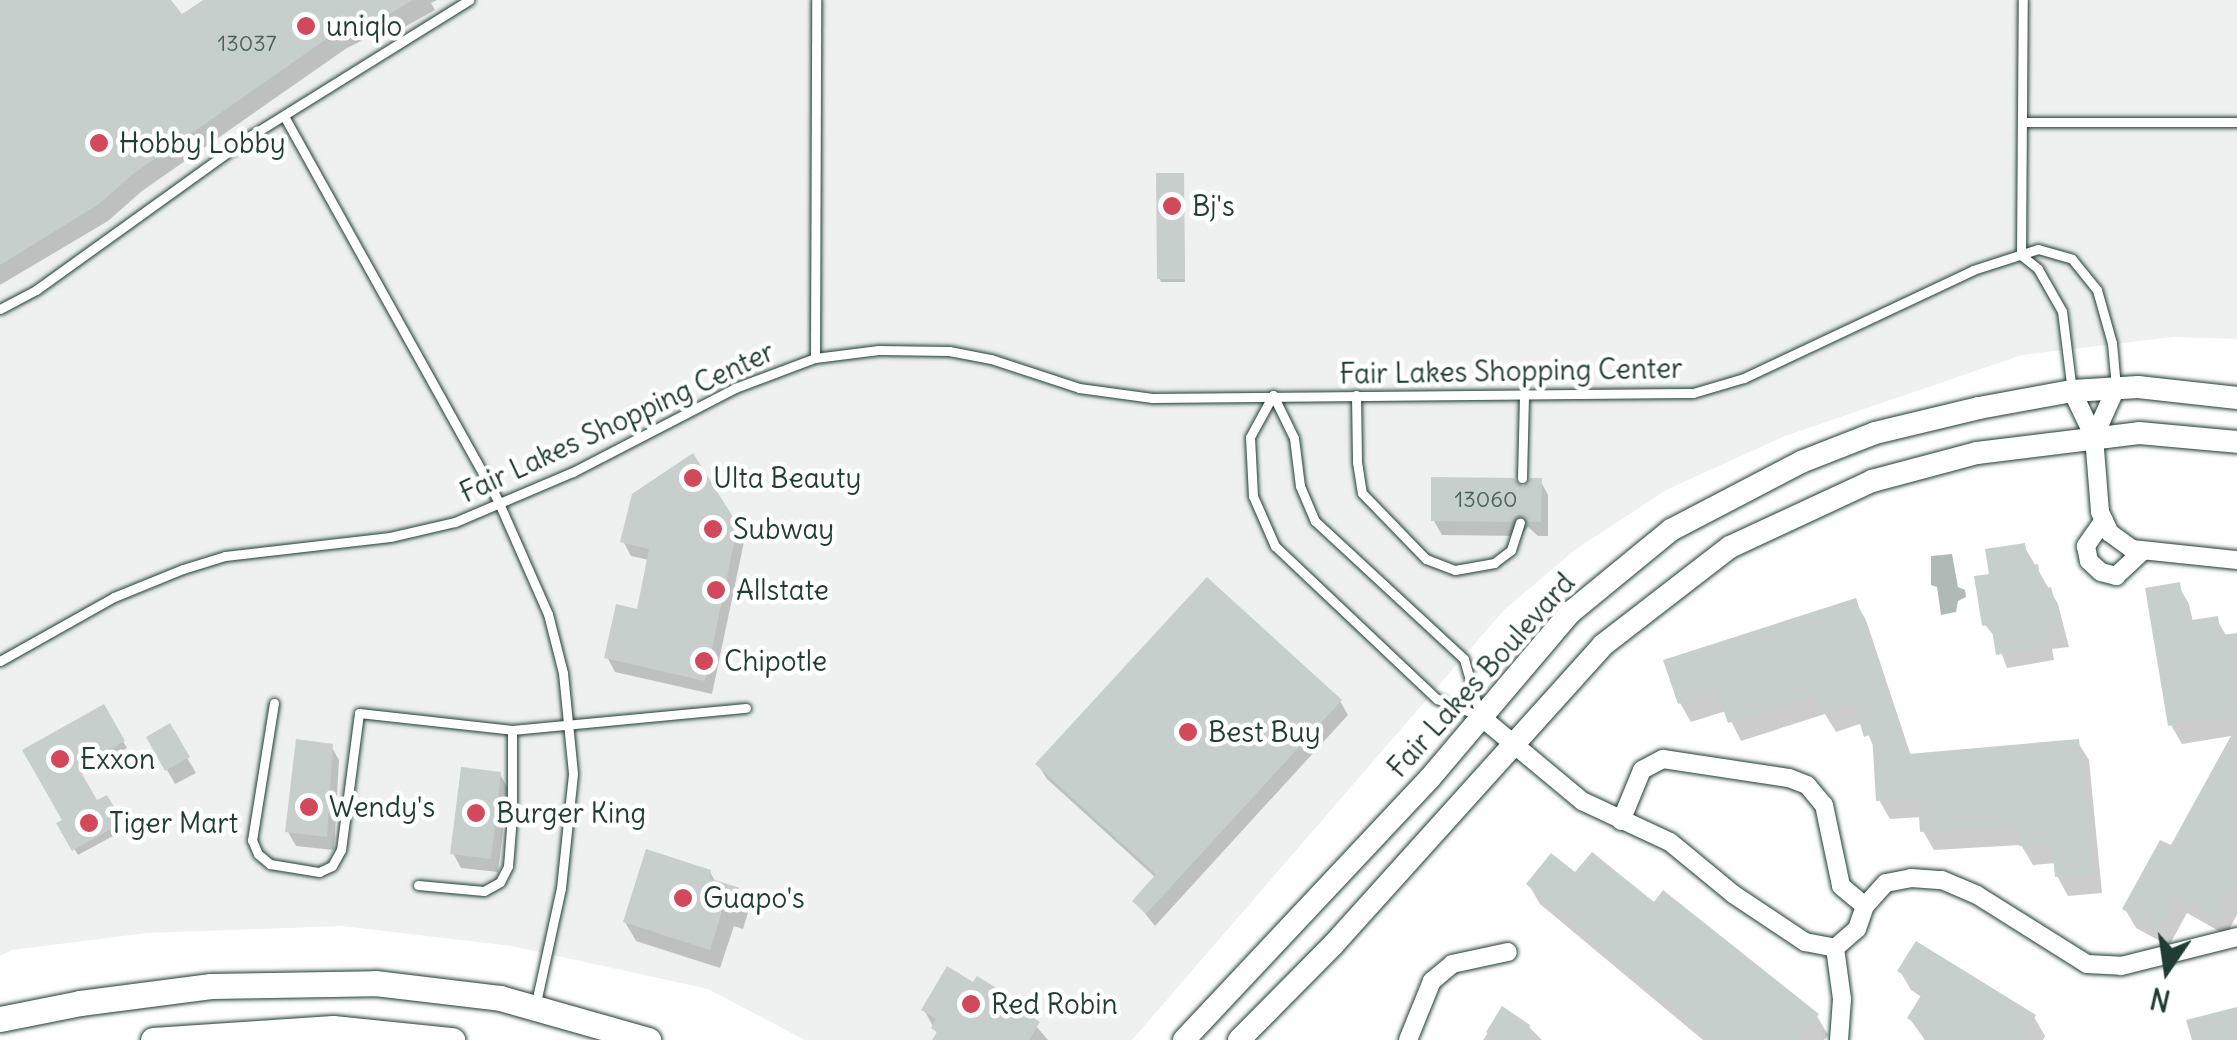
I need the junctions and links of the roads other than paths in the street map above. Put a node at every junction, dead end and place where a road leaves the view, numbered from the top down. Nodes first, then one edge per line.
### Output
1 (470, 0) edge
2 (816, 0) edge
3 (2023, 0) edge
4 (284, 116) junction
5 (2023, 122) junction
6 (2237, 122) edge
7 (2021, 255) junction
8 (0, 310) edge
9 (815, 358) junction
10 (2116, 388) junction
11 (2072, 391) junction
12 (1273, 394) junction
13 (1356, 395) junction
14 (1524, 396) junction
15 (2237, 398) edge
16 (2094, 437) junction
17 (2237, 442) edge
18 (1522, 478) dead end
19 (499, 503) junction
20 (2104, 520) junction
21 (1520, 522) dead end
22 (2143, 551) junction
23 (2237, 560) edge
24 (0, 660) edge
25 (274, 703) dead end
26 (746, 708) dead end
27 (1480, 716) junction
28 (570, 724) junction
29 (512, 730) junction
30 (1512, 743) junction
31 (1622, 821) junction
32 (418, 885) dead end
33 (1865, 906) junction
34 (2237, 937) edge
35 (1835, 948) junction
36 (1508, 952) dead end
37 (536, 1006) junction
38 (0, 1019) edge
39 (153, 1040) edge
40 (452, 1040) edge
41 (648, 1040) edge
42 (1184, 1040) edge
43 (1239, 1040) edge
44 (1408, 1040) edge
45 (1839, 1040) edge

1 - 4 lane
2 - 9 lane
3 - 5 lane
4 - 8 lane
4 - 19 lane
5 - 6 lane
5 - 7 lane
7 - 10 lane, Fair Lakes Shopping Center
7 - 11 lane
7 - 14 lane, Fair Lakes Shopping Center
9 - 12 lane, Fair Lakes Shopping Center
9 - 19 lane, Fair Lakes Shopping Center
10 - 11 street, Fair Lakes Boulevard
10 - 15 street, Fair Lakes Boulevard
10 - 16 street
11 - 16 street
11 - 27 street, Fair Lakes Boulevard
12 - 13 lane, Fair Lakes Shopping Center
12 - 27 lane
12 - 27 lane
13 - 14 lane, Fair Lakes Shopping Center
13 - 21 lane
14 - 18 lane
16 - 17 street
16 - 20 street
16 - 30 street
19 - 24 lane, Fair Lakes Shopping Center
19 - 28 lane
20 - 22 street
20 - 22 street
22 - 23 street
25 - 29 lane
26 - 28 lane
27 - 30 street
27 - 42 street, Fair Lakes Boulevard
28 - 29 lane
28 - 37 lane
29 - 32 lane
30 - 31 street
30 - 43 street
31 - 33 street
31 - 35 street
33 - 34 street
33 - 35 street
35 - 45 street
36 - 44 street
37 - 38 main road
37 - 41 main road
39 - 40 main road

